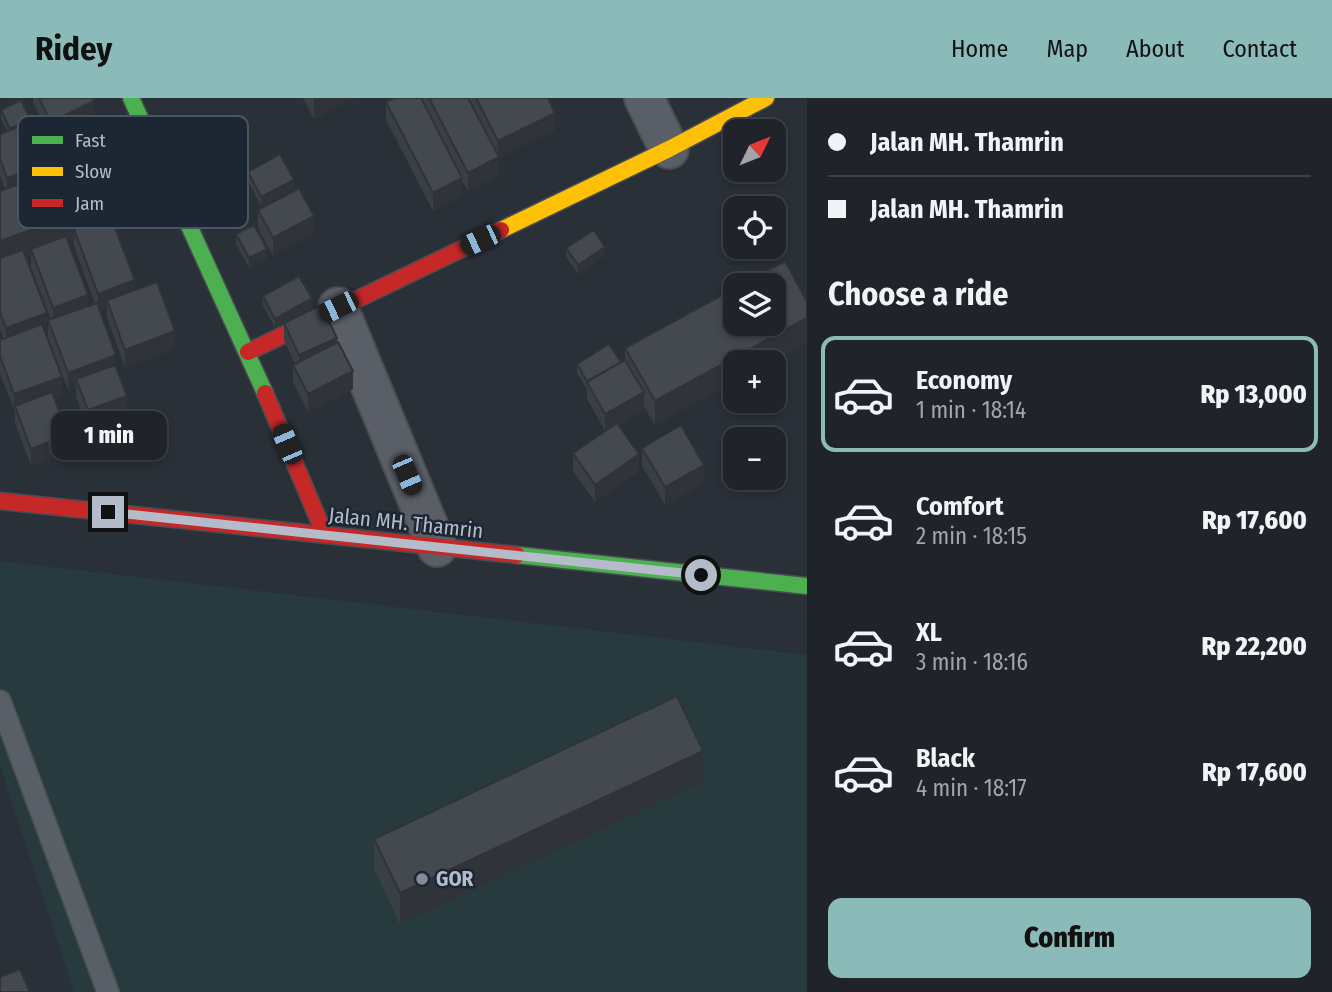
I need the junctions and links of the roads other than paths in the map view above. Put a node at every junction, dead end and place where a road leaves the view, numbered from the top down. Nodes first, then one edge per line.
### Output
1 (131, 98) edge
2 (644, 98) edge
3 (766, 98) edge
4 (139, 116) edge
5 (669, 149) junction
6 (191, 228) edge
7 (338, 307) junction
8 (248, 352) junction
9 (0, 501) edge
10 (325, 535) junction
11 (437, 547) junction
12 (807, 586) edge
13 (0, 701) edge
14 (108, 992) edge

1 - 4 street
2 - 5 street
3 - 5 street
5 - 7 street
6 - 8 street
7 - 8 street
7 - 11 street
8 - 10 street
9 - 10 street, Jalan MH. Thamrin
10 - 11 street, Jalan MH. Thamrin
11 - 12 street, Jalan MH. Thamrin
13 - 14 lane

